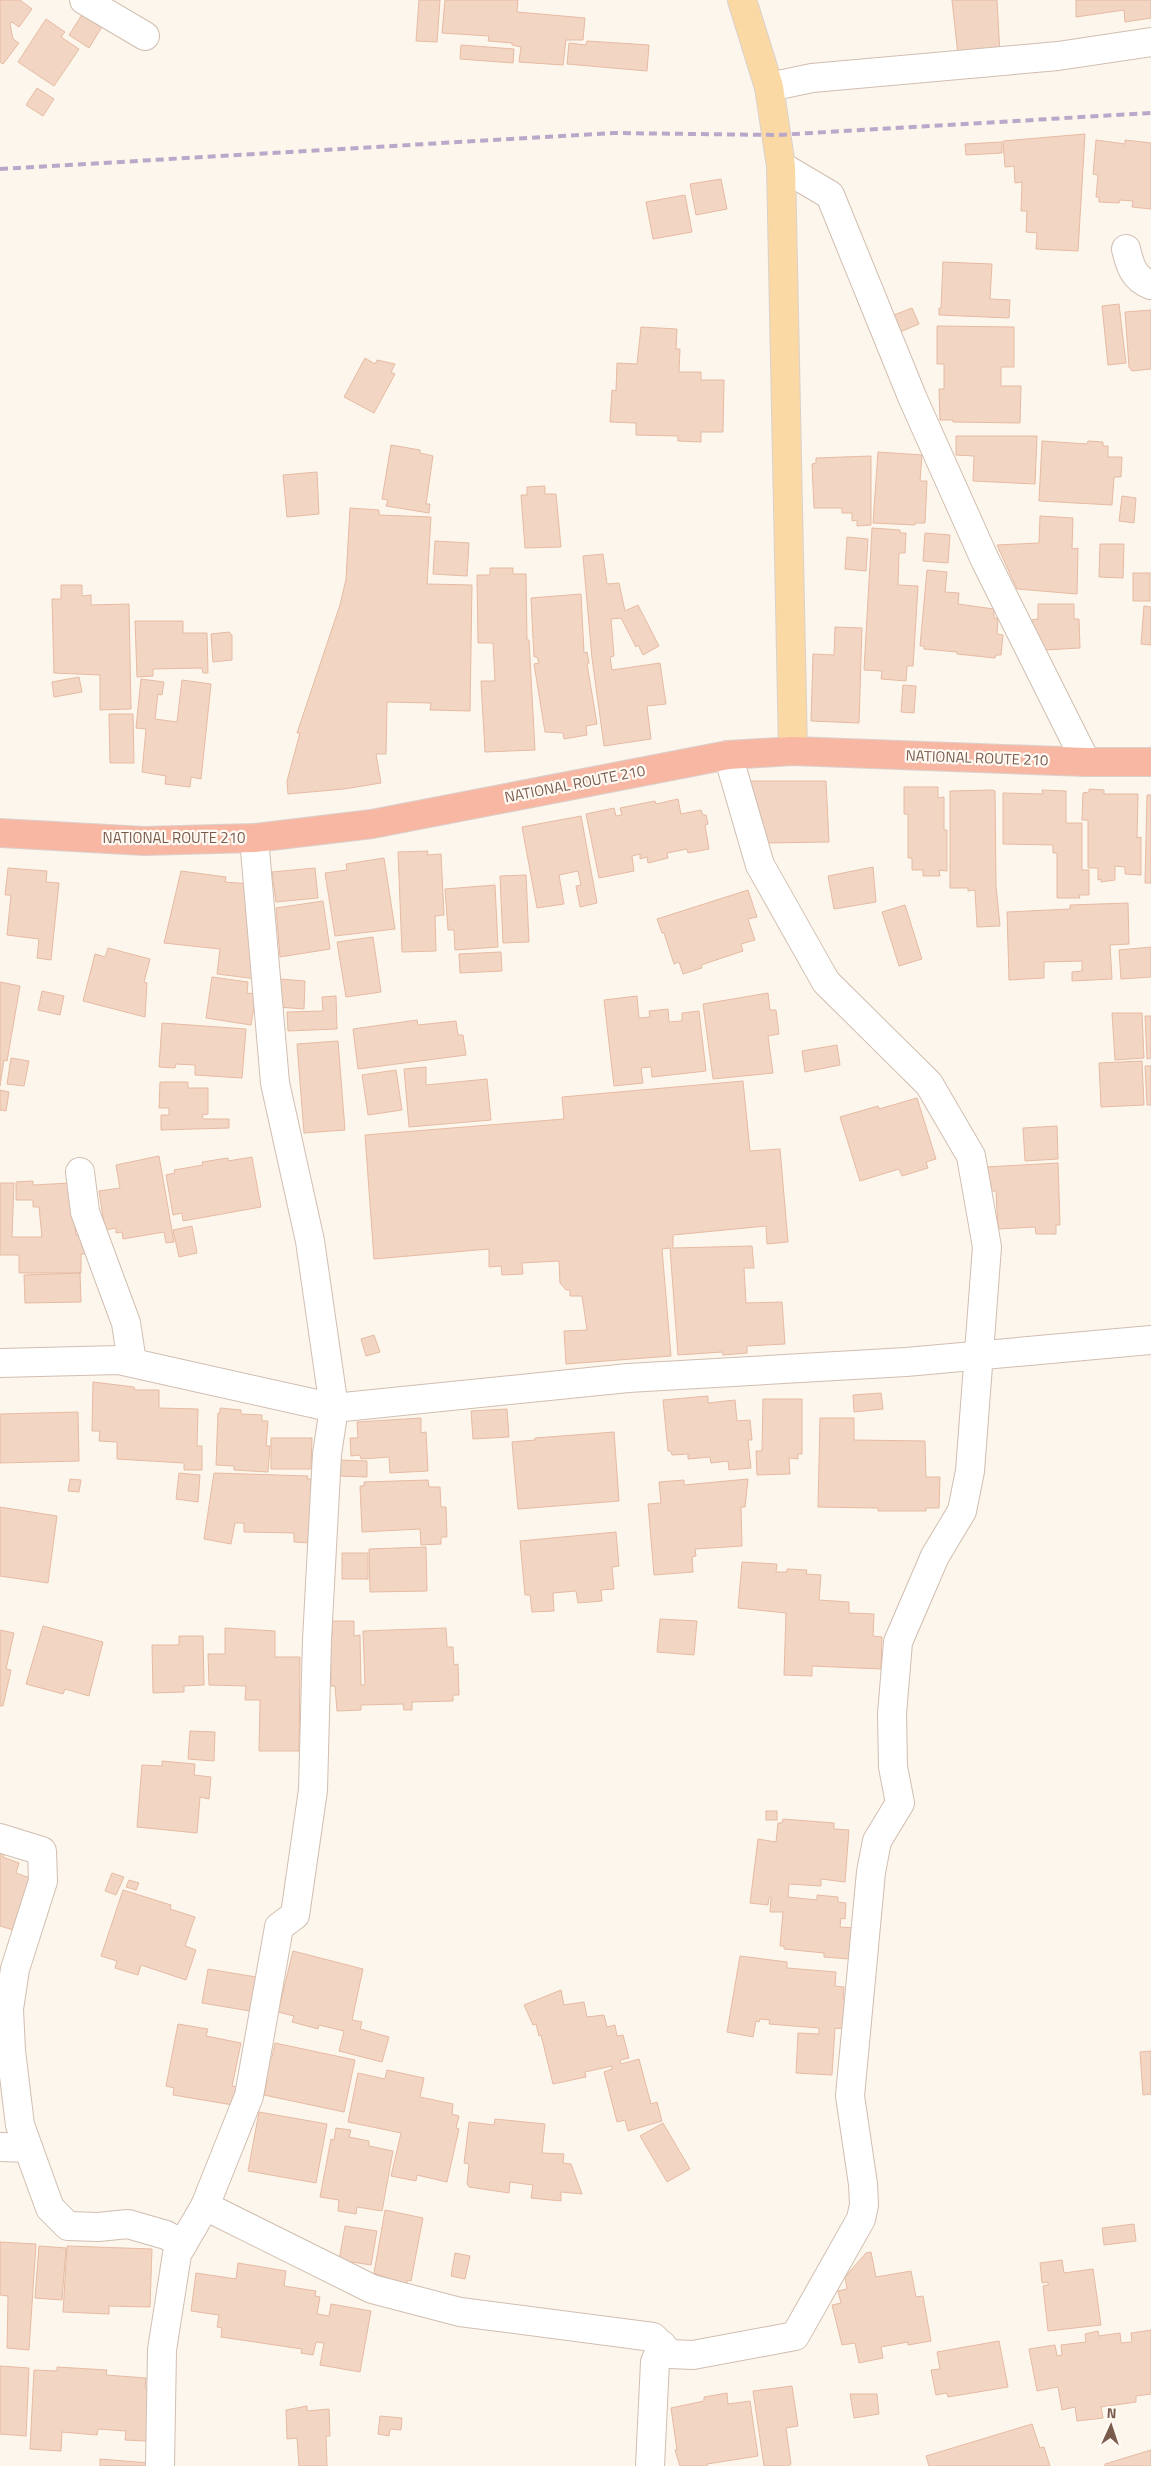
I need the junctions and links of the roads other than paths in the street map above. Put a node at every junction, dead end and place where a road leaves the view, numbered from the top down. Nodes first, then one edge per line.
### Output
1 (84, 0) edge
2 (742, 0) edge
3 (145, 36) dead end
4 (1151, 42) edge
5 (769, 87) junction
6 (782, 166) junction
7 (1126, 249) dead end
8 (1151, 285) edge
9 (793, 751) junction
10 (728, 755) junction
11 (1086, 762) junction
12 (1151, 762) edge
13 (0, 833) edge
14 (254, 838) junction
15 (80, 1172) dead end
16 (1151, 1340) edge
17 (978, 1354) junction
18 (132, 1362) junction
19 (0, 1363) edge
20 (334, 1408) junction
21 (0, 1838) edge
22 (0, 2147) edge
23 (28, 2148) junction
24 (205, 2206) junction
25 (182, 2244) junction
26 (662, 2346) junction
27 (160, 2466) edge
28 (650, 2466) edge

1 - 3 street
2 - 5 main road
4 - 5 street
5 - 6 main road
6 - 9 main road
6 - 11 street
7 - 8 street
9 - 10 highway, NATIONAL ROUTE 210
9 - 11 highway, NATIONAL ROUTE 210
10 - 14 highway, NATIONAL ROUTE 210
10 - 17 street
11 - 12 highway, NATIONAL ROUTE 210
13 - 14 highway, NATIONAL ROUTE 210
14 - 20 street
15 - 18 street
16 - 17 street
17 - 20 street
17 - 26 street
18 - 19 street
18 - 20 street
20 - 24 street
21 - 23 street
22 - 23 street
23 - 25 street
24 - 25 street
24 - 26 street
25 - 27 street
26 - 28 street

